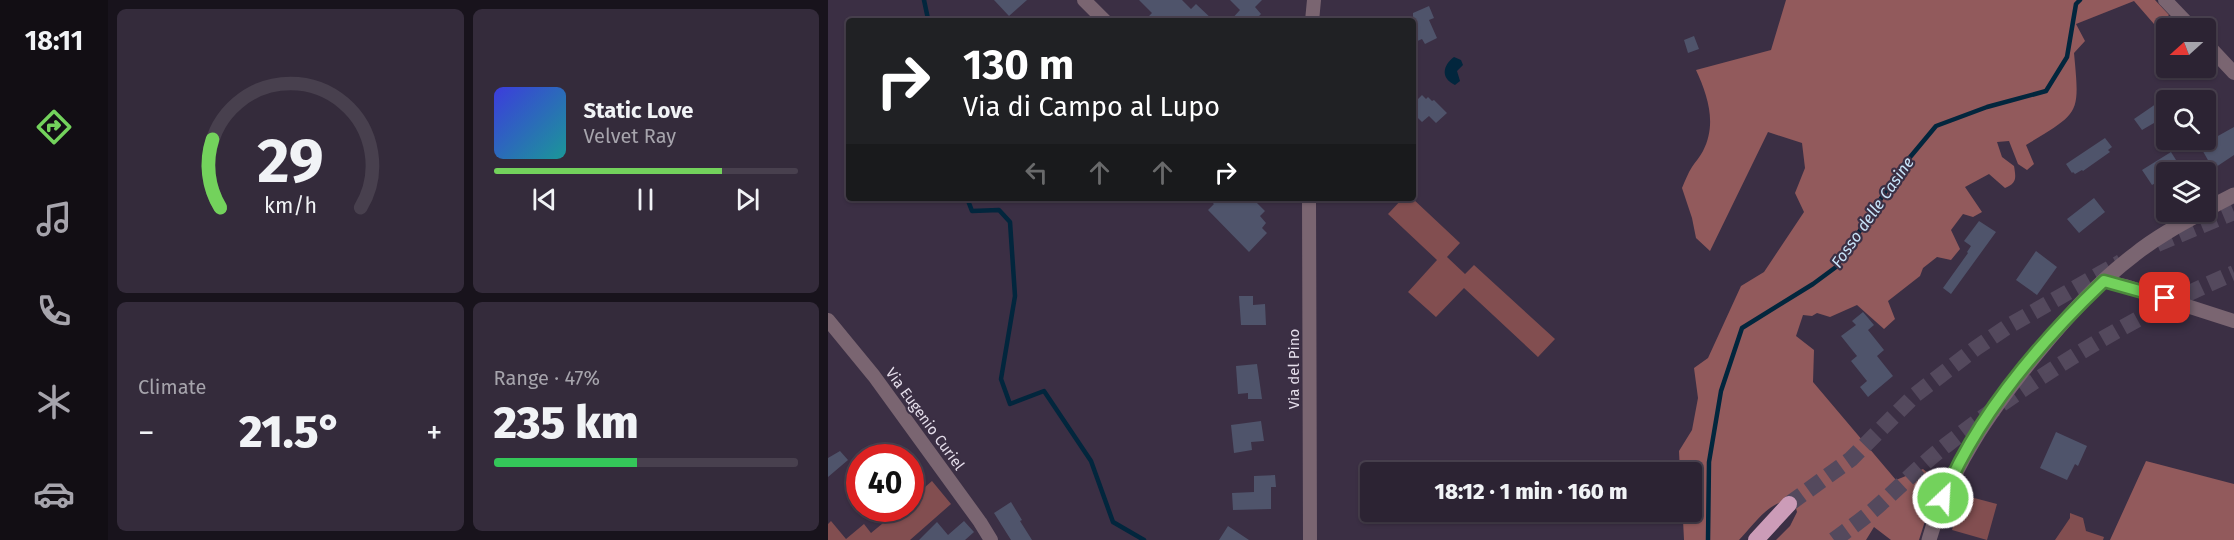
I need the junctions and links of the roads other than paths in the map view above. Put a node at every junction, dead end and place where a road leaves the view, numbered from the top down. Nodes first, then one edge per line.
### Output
1 (1084, 0) edge
2 (1314, 0) edge
3 (2165, 0) edge
4 (1102, 18) edge
5 (1312, 18) edge
6 (2182, 18) edge
7 (2216, 54) edge
8 (2234, 73) edge
9 (2234, 195) edge
10 (1306, 201) edge
11 (2216, 205) edge
12 (2185, 222) edge
13 (2104, 281) junction
14 (828, 320) edge
15 (2234, 321) edge
16 (1790, 504) tunnel mouth
17 (991, 540) edge
18 (1310, 540) edge
19 (1756, 540) edge
20 (1929, 540) edge

1 - 4 street
2 - 5 street
3 - 6 street
7 - 8 street
9 - 11 street
10 - 18 street, Via del Pino
12 - 13 street
13 - 15 street
13 - 20 street
14 - 17 street, Via Eugenio Curiel
16 - 19 highway

